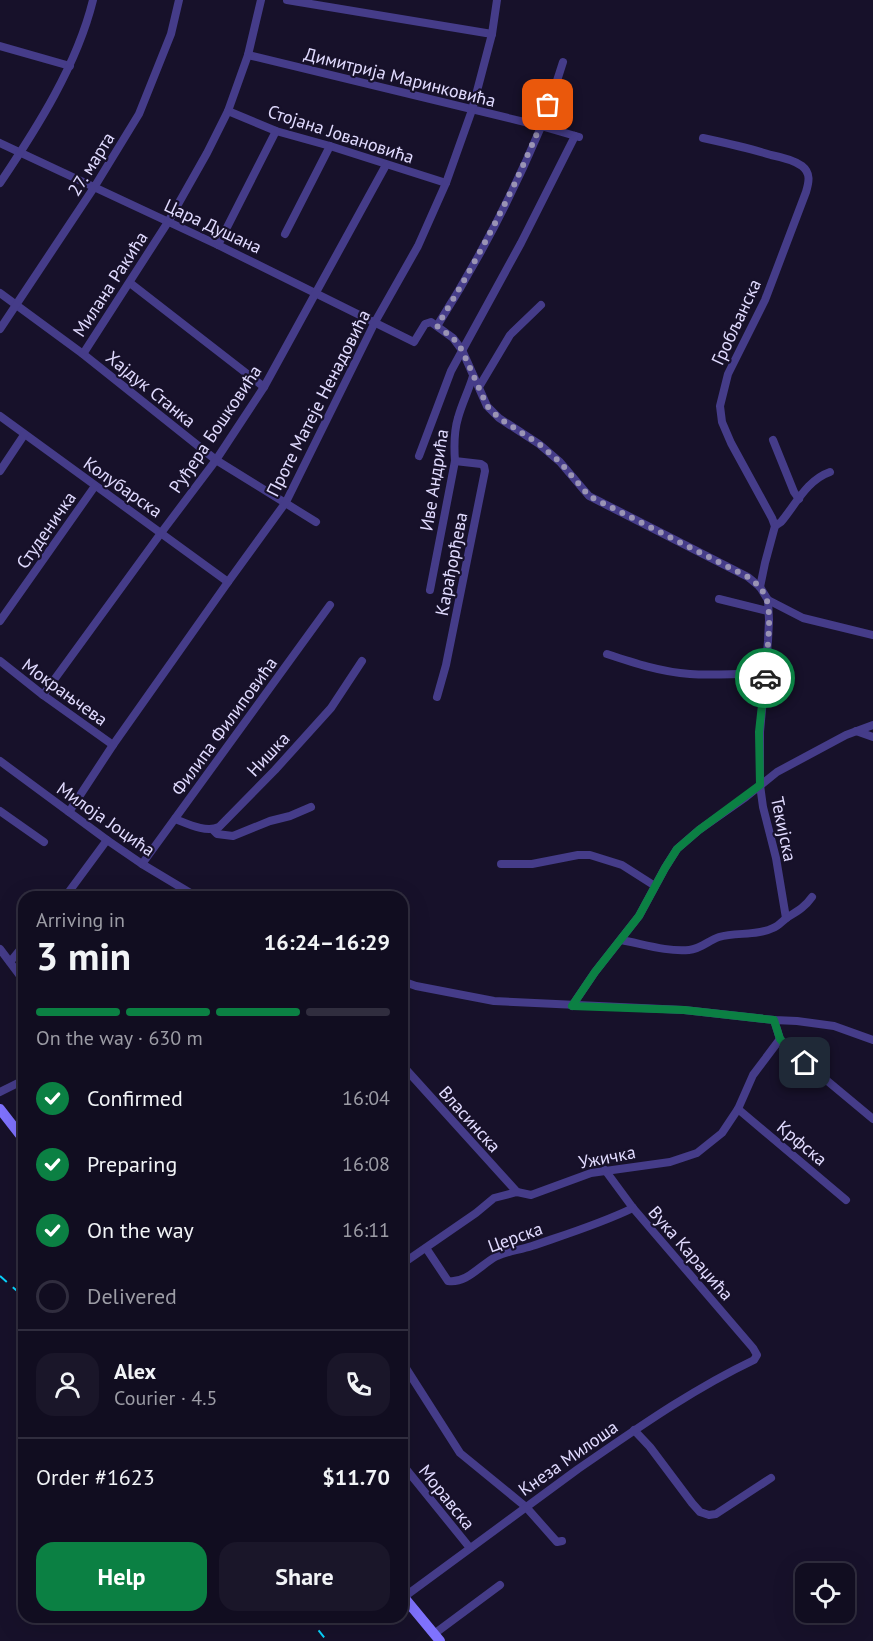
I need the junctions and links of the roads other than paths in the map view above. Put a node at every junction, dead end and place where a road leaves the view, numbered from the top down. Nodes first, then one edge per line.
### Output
1 (93, 0) edge
2 (179, 0) edge
3 (261, 0) edge
4 (287, 0) edge
5 (497, 0) edge
6 (492, 34) junction
7 (0, 46) edge
8 (248, 55) junction
9 (563, 62) dead end
10 (70, 66) junction
11 (472, 110) junction
12 (228, 111) junction
13 (541, 126) junction
14 (276, 131) junction
15 (703, 138) dead end
16 (0, 143) edge
17 (330, 146) junction
18 (21, 152) junction
19 (386, 165) junction
20 (0, 183) edge
21 (446, 183) junction
22 (95, 186) junction
23 (168, 222) junction
24 (285, 234) dead end
25 (218, 245) junction
26 (130, 283) junction
27 (0, 293) edge
28 (316, 293) junction
29 (16, 304) junction
30 (541, 305) dead end
31 (375, 322) junction
32 (437, 326) junction
33 (0, 329) edge
34 (462, 350) junction
35 (83, 354) junction
36 (473, 376) junction
37 (264, 387) junction
38 (479, 387) junction
39 (0, 416) edge
40 (24, 435) junction
41 (773, 440) dead end
42 (419, 456) dead end
43 (216, 460) junction
44 (455, 461) junction
45 (0, 471) edge
46 (830, 471) dead end
47 (95, 486) junction
48 (799, 499) junction
49 (286, 502) junction
50 (316, 522) dead end
51 (776, 526) junction
52 (161, 532) junction
53 (228, 582) junction
54 (760, 587) junction
55 (430, 590) dead end
56 (719, 599) dead end
57 (768, 600) junction
58 (330, 605) dead end
59 (768, 610) junction
60 (0, 621) edge
61 (873, 635) edge
62 (607, 654) dead end
63 (0, 661) edge
64 (363, 661) dead end
65 (765, 674) junction
66 (43, 695) junction
67 (437, 697) dead end
68 (873, 725) edge
69 (856, 731) junction
70 (873, 737) edge
71 (113, 746) junction
72 (0, 761) edge
73 (760, 785) junction
74 (311, 807) dead end
75 (0, 811) edge
76 (69, 812) junction
77 (176, 819) junction
78 (213, 830) junction
79 (107, 840) junction
80 (44, 842) dead end
81 (142, 864) junction
82 (501, 864) dead end
83 (655, 886) junction
84 (69, 891) edge
85 (187, 891) edge
86 (812, 897) dead end
87 (786, 918) junction
88 (621, 940) junction
89 (0, 949) edge
90 (18, 952) edge
91 (10, 962) junction
92 (18, 973) edge
93 (408, 983) edge
94 (572, 1006) junction
95 (774, 1020) junction
96 (780, 1039) junction
97 (873, 1040) edge
98 (408, 1072) edge
99 (18, 1083) edge
100 (0, 1092) edge
101 (0, 1100) edge
102 (0, 1109) edge
103 (738, 1109) junction
104 (873, 1119) edge
105 (18, 1121) edge
106 (18, 1132) edge
107 (605, 1170) junction
108 (517, 1192) junction
109 (846, 1200) dead end
110 (633, 1208) junction
111 (426, 1248) junction
112 (408, 1259) edge
113 (757, 1355) joint
114 (408, 1371) edge
115 (634, 1430) junction
116 (408, 1471) edge
117 (771, 1478) dead end
118 (526, 1507) junction
119 (562, 1541) dead end
120 (470, 1548) junction
121 (500, 1585) dead end
122 (408, 1592) edge
123 (408, 1602) edge
124 (437, 1637) edge

1 - 10 street
2 - 22 street, 27. марта
3 - 8 street, Милана Ракића
4 - 6 street
5 - 6 street, Проте Матеје Ненадовића
6 - 11 street, Проте Матеје Ненадовића
7 - 10 street
8 - 11 street, Димитрија Маринковића
8 - 12 street, Милана Ракића
9 - 13 street
10 - 18 street
11 - 13 street, Димитрија Маринковића
11 - 21 street, Проте Матеје Ненадовића
12 - 14 street, Стојана Јовановића
12 - 23 street, Милана Ракића
13 - 32 street
13 - 34 street, Димитрија Маринковића
14 - 17 street, Стојана Јовановића
14 - 25 street
15 - 51 street, Гробљанска
16 - 18 street, Цара Душана
17 - 19 street, Стојана Јовановића
17 - 24 street
18 - 20 street
18 - 22 street, Цара Душана
19 - 21 street, Стојана Јовановића
19 - 28 street, Руђера Бошковића
21 - 31 street, Проте Матеје Ненадовића
22 - 23 street, Цара Душана
22 - 29 street, 27. марта
23 - 25 street, Цара Душана
23 - 26 street, Милана Ракића
25 - 28 street, Цара Душана
26 - 35 street, Милана Ракића
26 - 37 street
27 - 29 street, Хајдук Станка
28 - 31 street, Цара Душана
28 - 37 street, Руђера Бошковића
29 - 33 street, 27. марта
29 - 35 street, Хајдук Станка
30 - 38 street
31 - 32 street, Цара Душана
31 - 49 street, Проте Матеје Ненадовића
32 - 34 street
34 - 36 street
34 - 42 street
35 - 43 street, Хајдук Станка
36 - 38 street
36 - 44 street, Иве Андрића
37 - 43 street, Руђера Бошковића
38 - 54 street
39 - 40 street, Колубарска
40 - 45 street
40 - 47 street, Колубарска
41 - 48 street
43 - 49 street, Хајдук Станка
43 - 52 street, Руђера Бошковића
44 - 55 street, Иве Андрића
44 - 67 street, Карађорђева
46 - 48 street
47 - 52 street, Колубарска
47 - 60 street, Студеничка
48 - 51 street
49 - 50 street, Хајдук Станка
49 - 53 street, Проте Матеје Ненадовића
51 - 54 street
52 - 53 street, Колубарска
52 - 66 street, Руђера Бошковића
53 - 71 street, Проте Матеје Ненадовића
54 - 57 street
56 - 59 street
57 - 59 street, Текијска
57 - 61 street
58 - 77 street, Филипа Филиповића
59 - 65 street, Текијска
62 - 65 street
63 - 66 street, Мокрањчева
64 - 78 street, Нишка
65 - 73 street, Текијска
66 - 71 street, Мокрањчева
68 - 69 street
69 - 70 street
69 - 73 street
71 - 76 street, Проте Матеје Ненадовића
72 - 76 street, Милоја Јоцића
73 - 83 street
73 - 87 street, Текијска
74 - 78 street
75 - 80 street
76 - 79 street, Милоја Јоцића
77 - 78 street
77 - 81 street, Филипа Филиповића
79 - 81 street, Милоја Јоцића
79 - 84 street
81 - 85 street, Милоја Јоцића
82 - 83 street
83 - 88 street
86 - 87 street
87 - 88 street
88 - 94 street
89 - 91 street
90 - 91 street
91 - 92 street
93 - 94 street
94 - 95 street
95 - 96 street
95 - 97 street
96 - 103 street, Ужичка
96 - 104 street
98 - 108 street, Власинска
99 - 100 street
101 - 105 main road
102 - 106 main road
103 - 107 street, Ужичка
103 - 109 street, Крфска
107 - 108 street, Ужичка
107 - 110 street, Вука Караџића
108 - 111 street, Ужичка
110 - 111 street, Церска
110 - 113 street, Вука Караџића
111 - 112 street, Ужичка
113 - 115 street, Кнеза Милоша
114 - 118 street
115 - 117 street
115 - 118 street, Кнеза Милоша
116 - 120 street, Моравска
118 - 119 street
118 - 120 street, Кнеза Милоша
120 - 122 street, Кнеза Милоша
121 - 124 street
123 - 124 main road

